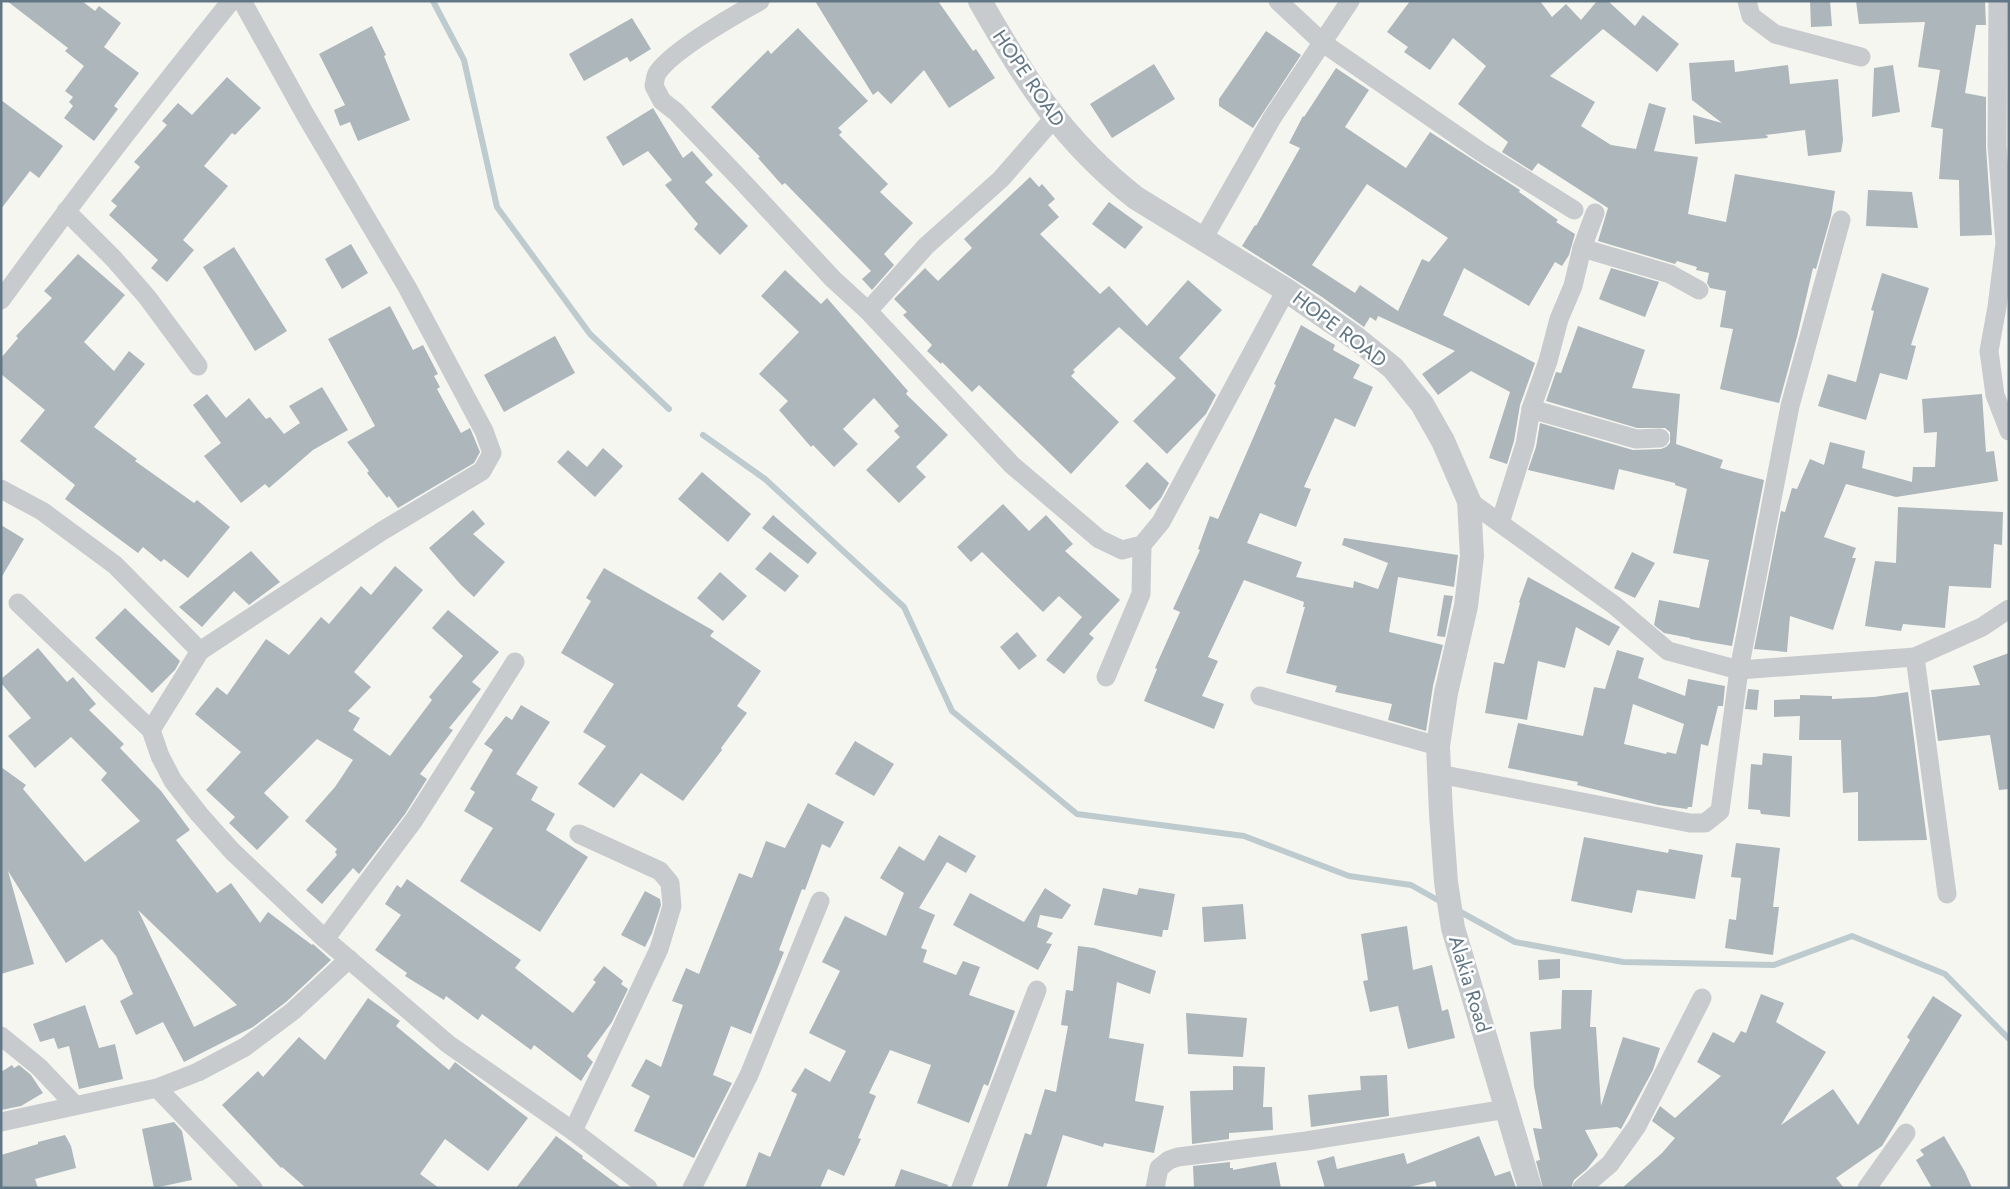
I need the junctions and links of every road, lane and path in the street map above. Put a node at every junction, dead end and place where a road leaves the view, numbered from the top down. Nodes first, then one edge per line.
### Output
1 (231, 1) edge
2 (242, 1) edge
3 (760, 1) edge
4 (980, 1) edge
5 (1278, 1) edge
6 (1350, 1) edge
7 (1747, 1) edge
8 (1998, 1) edge
9 (741, 6) edge
10 (1323, 43) junction
11 (1861, 57) dead end
12 (1054, 118) junction
13 (1574, 210) dead end
14 (66, 211) junction
15 (1595, 213) dead end
16 (1840, 220) dead end
17 (1203, 239) junction
18 (1582, 248) junction
19 (1286, 290) junction
20 (1700, 290) dead end
21 (1, 300) edge
22 (868, 311) junction
23 (198, 366) dead end
24 (1531, 409) junction
25 (2009, 431) edge
26 (1660, 438) dead end
27 (1, 489) edge
28 (1469, 501) junction
29 (1500, 524) junction
30 (1142, 545) junction
31 (18, 603) dead end
32 (2009, 609) edge
33 (200, 651) junction
34 (1915, 657) junction
35 (515, 662) dead end
36 (1739, 670) junction
37 (1106, 677) dead end
38 (1260, 696) dead end
39 (151, 730) junction
40 (1438, 746) junction
41 (1440, 774) junction
42 (579, 834) dead end
43 (1947, 894) dead end
44 (820, 901) dead end
45 (325, 939) junction
46 (349, 959) junction
47 (1037, 990) dead end
48 (1702, 998) dead end
49 (1, 1036) edge
50 (158, 1088) junction
51 (75, 1105) junction
52 (1507, 1109) junction
53 (1, 1122) edge
54 (573, 1131) junction
55 (1906, 1133) dead end
56 (253, 1188) edge
57 (648, 1188) edge
58 (692, 1188) edge
59 (961, 1188) edge
60 (1155, 1188) edge
61 (1530, 1188) edge
62 (1582, 1188) edge
63 (1867, 1188) edge

1 - 14 street
2 - 33 street
3 - 9 street
4 - 12 street, HOPE ROAD
5 - 10 street
6 - 10 street
7 - 11 street
8 - 25 street
9 - 22 street
10 - 13 street
10 - 17 street
12 - 17 street, HOPE ROAD
12 - 22 street
14 - 21 street
14 - 23 street
15 - 18 street
16 - 36 street
17 - 19 street, HOPE ROAD
18 - 20 street
18 - 24 street
19 - 28 street, HOPE ROAD
19 - 30 street
22 - 30 street
24 - 26 street
24 - 29 street
27 - 33 street
28 - 29 street
28 - 40 street, HOPE ROAD
29 - 36 street
30 - 37 street
31 - 39 street
32 - 34 street
33 - 39 street
34 - 36 street
34 - 43 street
35 - 45 street
36 - 41 street
38 - 40 street
39 - 45 street
40 - 41 street, HOPE ROAD
41 - 52 street, Alakia Road
42 - 54 street
44 - 58 street
45 - 46 street
46 - 50 street
46 - 54 street
47 - 59 street
48 - 62 street
49 - 51 street
50 - 51 street
50 - 56 street
51 - 53 street
52 - 60 street
52 - 61 street, Alakia Road
54 - 57 street
55 - 63 street

